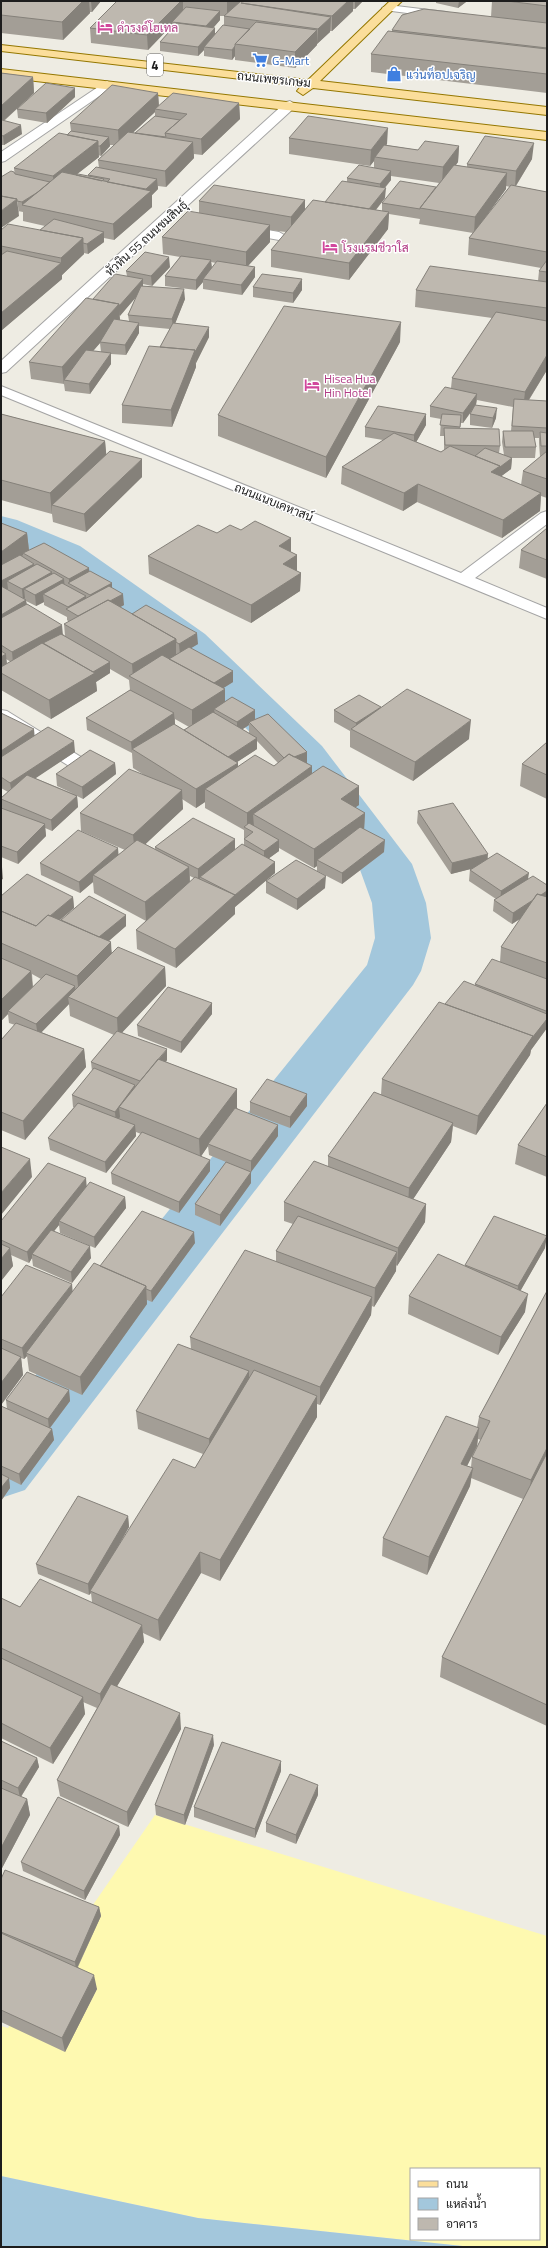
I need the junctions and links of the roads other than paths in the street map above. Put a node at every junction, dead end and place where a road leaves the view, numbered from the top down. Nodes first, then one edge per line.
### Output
1 (392, 4) edge
2 (456, 16) edge
3 (1, 48) edge
4 (1, 73) edge
5 (309, 82) junction
6 (107, 85) junction
7 (290, 105) junction
8 (547, 111) edge
9 (547, 136) edge
10 (1, 158) edge
11 (169, 217) junction
12 (184, 220) edge
13 (224, 226) edge
14 (279, 236) edge
15 (1, 369) edge
16 (1, 390) edge
17 (547, 516) edge
18 (463, 579) junction
19 (547, 614) edge
20 (1, 715) edge
21 (95, 774) edge

1 - 2 street
1 - 5 main road
3 - 5 main road, ถนนเพชรเกษม / 4
4 - 6 main road, ถนนเพชรเกษม / 4
5 - 7 main road
5 - 8 main road, ถนนเพชรเกษม / 4
6 - 7 main road, ถนนเพชรเกษม / 4
6 - 10 street
7 - 9 main road, ถนนเพชรเกษม / 4
7 - 11 street, หัวหิน 55 ถนนชมสินธุ์
11 - 12 street
11 - 15 street, หัวหิน 55 ถนนชมสินธุ์
13 - 14 street
16 - 18 street, ถนนแนบเคหาสน์
17 - 18 street
18 - 19 street, ถนนแนบเคหาสน์
20 - 21 street

